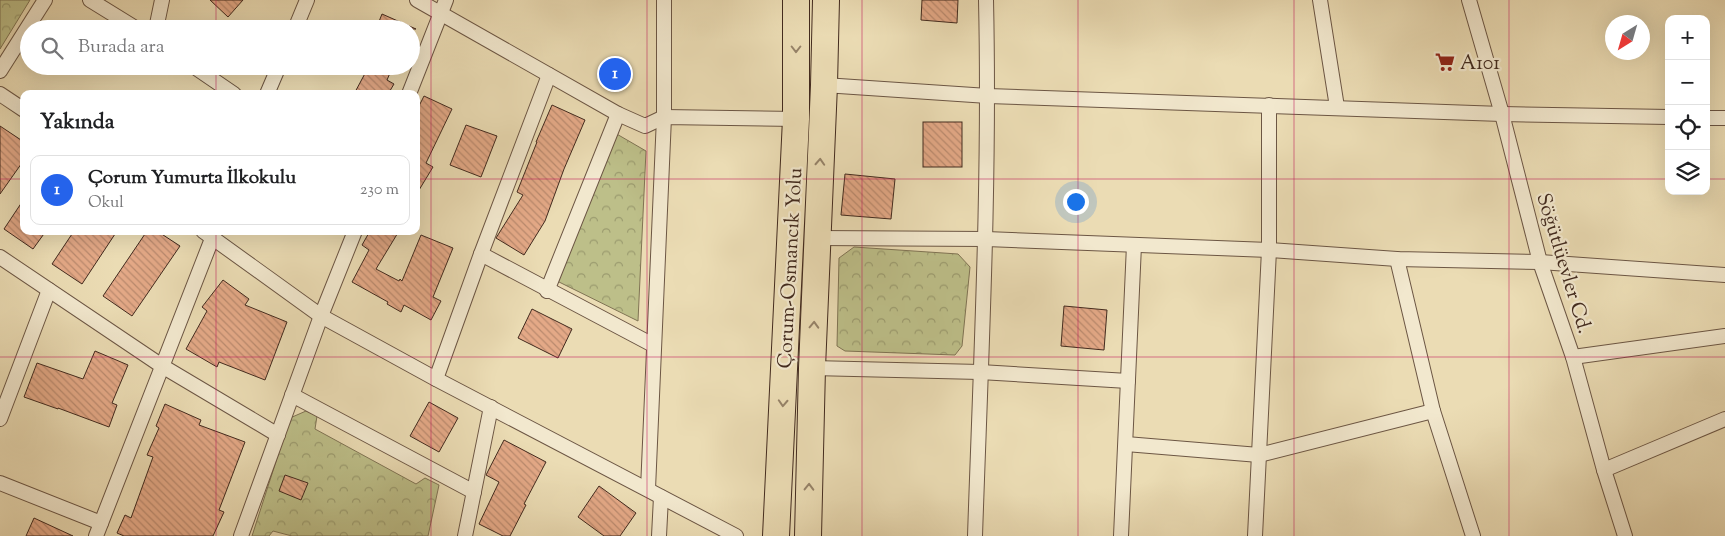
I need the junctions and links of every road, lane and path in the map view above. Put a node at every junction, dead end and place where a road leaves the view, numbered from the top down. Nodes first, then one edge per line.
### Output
1 (45, 0) edge
2 (90, 0) edge
3 (162, 0) edge
4 (307, 0) edge
5 (417, 0) edge
6 (664, 0) edge
7 (796, 0) edge
8 (826, 0) edge
9 (986, 0) edge
10 (1320, 0) edge
11 (1469, 0) edge
12 (444, 6) edge
13 (32, 20) edge
14 (122, 20) edge
15 (158, 20) edge
16 (299, 20) edge
17 (20, 39) edge
18 (420, 66) edge
19 (0, 70) edge
20 (206, 75) edge
21 (275, 75) edge
22 (417, 75) edge
23 (549, 75) junction
24 (824, 84) junction
25 (228, 90) edge
26 (269, 90) edge
27 (411, 90) edge
28 (0, 94) edge
29 (988, 96) junction
30 (1269, 105) junction
31 (20, 107) edge
32 (1337, 107) junction
33 (618, 114) junction
34 (1502, 114) junction
35 (664, 117) junction
36 (1665, 117) edge
37 (796, 118) junction
38 (1710, 118) edge
39 (1725, 118) edge
40 (209, 235) edge
41 (213, 235) edge
42 (353, 235) edge
43 (817, 238) junction
44 (986, 239) junction
45 (1134, 245) junction
46 (1269, 250) junction
47 (481, 254) junction
48 (0, 257) edge
49 (1397, 259) junction
50 (1540, 262) junction
51 (1725, 274) edge
52 (50, 290) junction
53 (547, 291) junction
54 (322, 316) junction
55 (1725, 336) edge
56 (653, 345) junction
57 (1573, 357) junction
58 (162, 366) junction
59 (812, 368) junction
60 (980, 372) junction
61 (436, 378) junction
62 (1128, 381) junction
63 (292, 395) junction
64 (491, 407) junction
65 (1433, 411) junction
66 (0, 419) edge
67 (1725, 419) edge
68 (278, 435) junction
69 (1126, 444) junction
70 (1259, 455) junction
71 (1604, 470) junction
72 (0, 482) edge
73 (648, 489) junction
74 (474, 492) junction
75 (661, 497) junction
76 (99, 529) edge
77 (241, 536) edge
78 (465, 536) edge
79 (659, 536) edge
80 (736, 536) edge
81 (776, 536) edge
82 (808, 536) edge
83 (975, 536) edge
84 (1121, 536) edge
85 (1255, 536) edge
86 (1472, 536) edge
87 (1625, 536) edge

1 - 13 street
2 - 14 street
3 - 15 street
4 - 16 street
5 - 12 street
6 - 35 street
7 -> 37 highway, Çorum-Osmancık Yolu
8 - 24 highway, Çorum-Osmancık Yolu
9 - 29 street
10 - 32 street
11 - 34 street, Söğütlüevler Cd.
12 - 18 street
12 - 23 street
17 - 19 street
20 - 25 street
21 - 26 street
22 - 27 street
23 - 33 street
23 - 47 street
24 - 29 street
43 -> 24 highway, Çorum-Osmancık Yolu
28 - 31 street
29 - 30 street
29 - 44 street
30 - 32 street
30 - 46 street
32 - 34 street
33 - 35 street
33 - 53 street
34 - 36 street
34 - 50 street, Söğütlüevler Cd.
35 - 37 street
35 - 56 street
37 -> 81 highway, Çorum-Osmancık Yolu
38 - 39 street
40 - 58 street
41 - 54 street
42 - 54 street
43 - 44 street
59 -> 43 highway, Çorum-Osmancık Yolu
44 - 45 street
44 - 60 street
45 - 46 street
45 - 62 street
46 - 49 street
46 - 70 street
47 - 53 street
47 - 61 street
48 - 52 street
49 - 50 street
49 - 65 street
50 - 51 street
50 - 57 street, Söğütlüevler Cd.
52 - 58 street
52 - 66 street
53 - 56 street
54 - 61 street
54 - 63 street
55 - 57 street
56 - 73 street
57 - 71 street, Söğütlüevler Cd.
58 - 68 street
58 - 76 street
59 - 60 street
82 -> 59 highway, Çorum-Osmancık Yolu
60 - 62 street
60 - 83 street
61 - 64 street
62 - 69 street
63 - 68 street
63 - 74 street
64 - 73 street
64 - 74 street
65 - 70 street
65 - 86 street
67 - 71 street
68 - 77 street
69 - 70 street
69 - 84 street
70 - 85 street
71 - 87 street, Söğütlüevler Cd.
72 - 76 street
73 - 75 street
74 - 78 street
75 - 79 street
75 - 80 street

